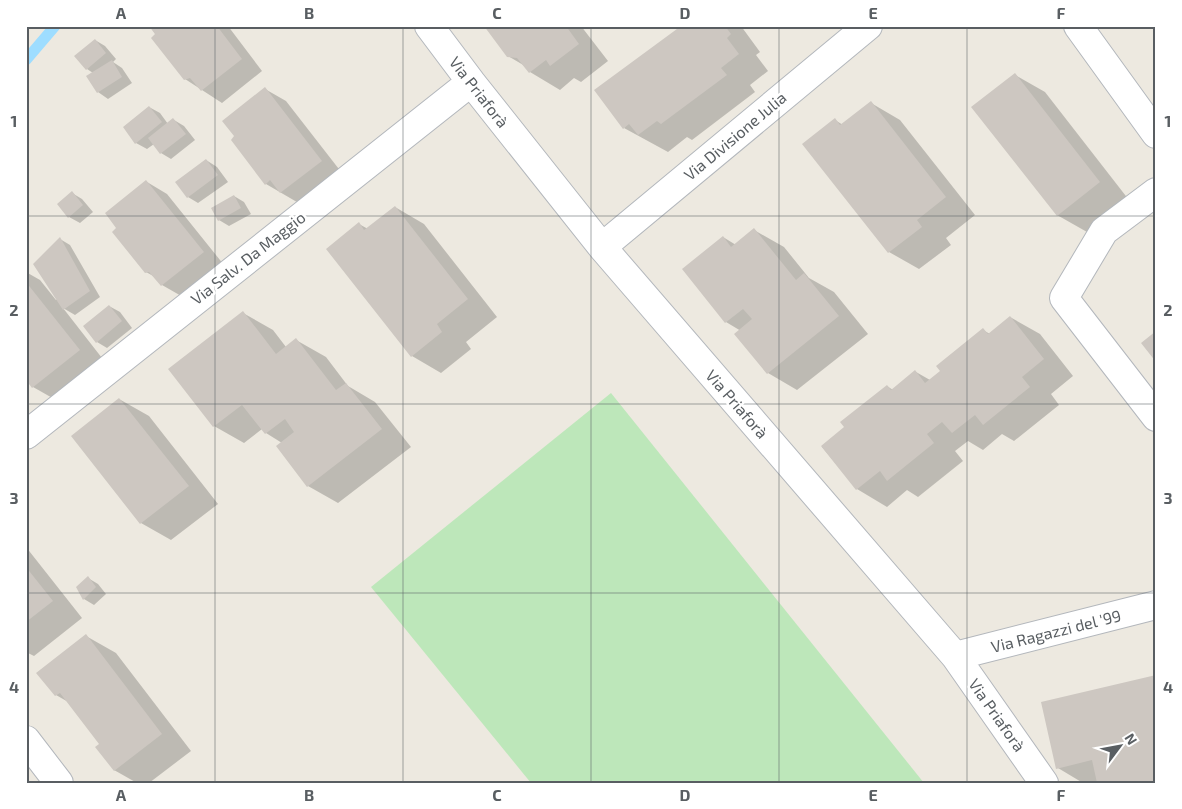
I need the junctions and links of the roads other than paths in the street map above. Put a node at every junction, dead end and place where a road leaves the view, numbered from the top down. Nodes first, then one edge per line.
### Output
1 (429, 26) edge
2 (868, 26) edge
3 (1078, 26) edge
4 (471, 82) junction
5 (1156, 134) edge
6 (1156, 192) edge
7 (602, 247) junction
8 (1156, 418) edge
9 (26, 435) edge
10 (1156, 605) edge
11 (956, 656) junction
12 (26, 740) edge
13 (59, 783) edge
14 (1044, 783) edge

1 - 4 street, Via Priaforà
2 - 7 street, Via Divisione Julia
3 - 5 street
4 - 7 street, Via Priaforà
4 - 9 street, Via Salv. Da Maggio
6 - 8 street
7 - 11 street, Via Priaforà
10 - 11 street, Via Ragazzi del '99
11 - 14 street, Via Priaforà
12 - 13 street

